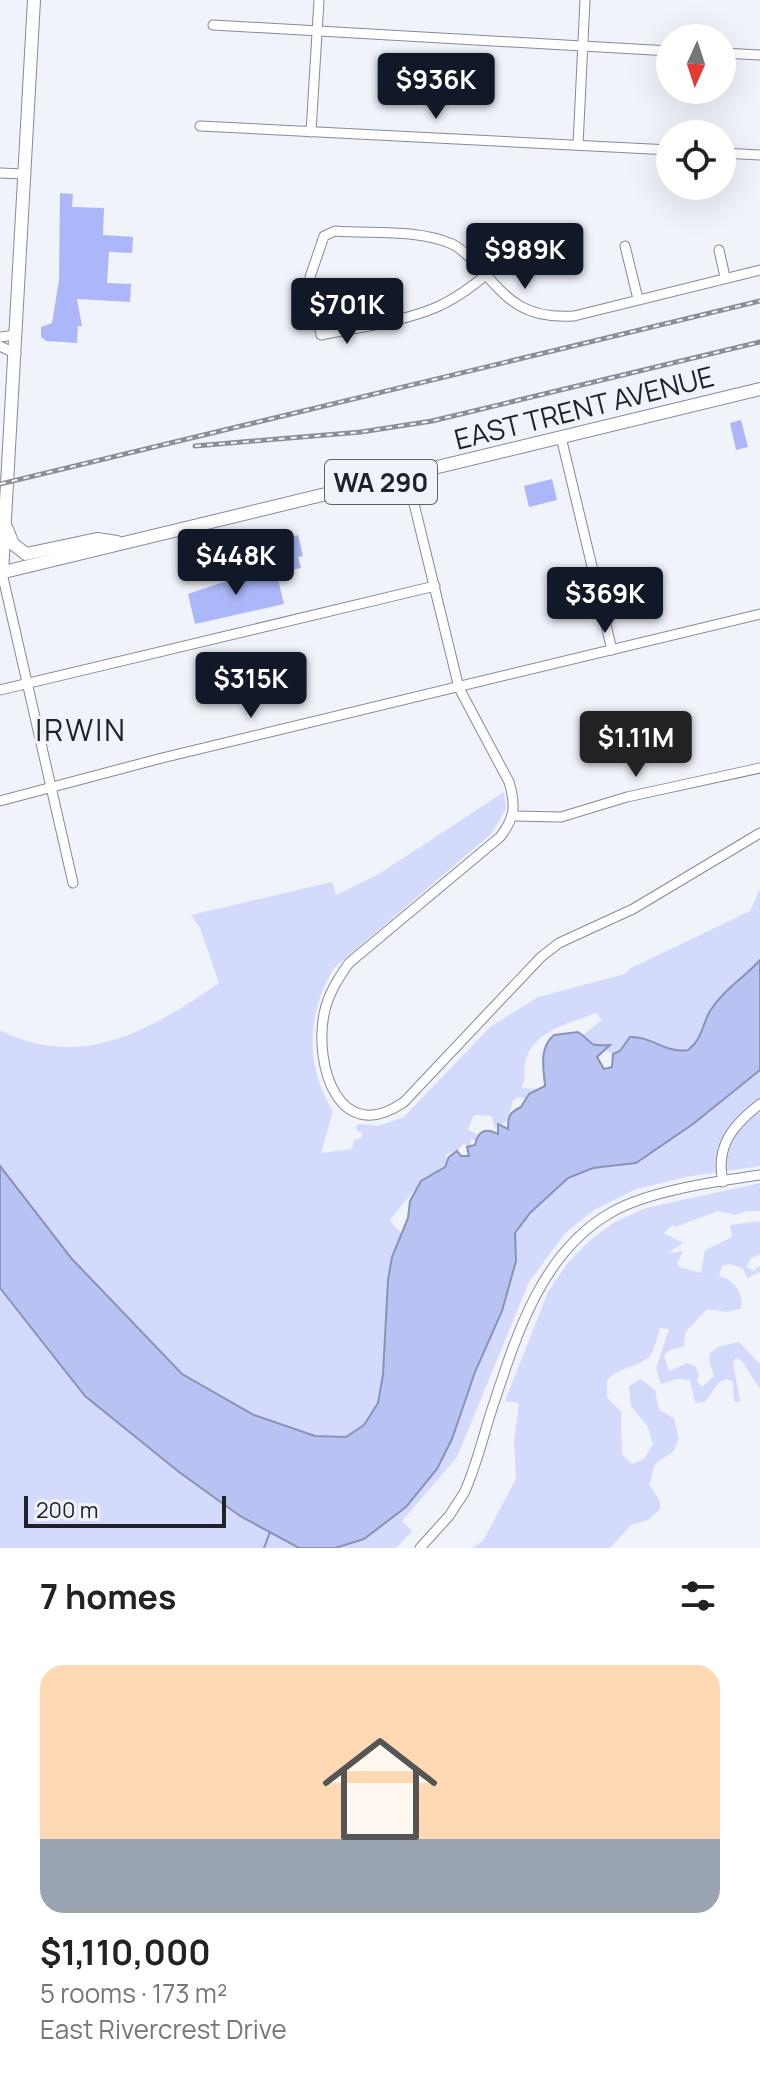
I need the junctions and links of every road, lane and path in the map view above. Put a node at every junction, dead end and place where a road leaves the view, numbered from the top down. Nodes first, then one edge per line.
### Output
1 (34, 0) edge
2 (319, 0) edge
3 (585, 0) edge
4 (213, 25) dead end
5 (317, 30) junction
6 (583, 47) junction
7 (656, 50) edge
8 (736, 54) edge
9 (760, 55) edge
10 (200, 126) dead end
11 (311, 132) junction
12 (578, 145) junction
13 (656, 149) edge
14 (736, 154) edge
15 (760, 155) edge
16 (0, 173) edge
17 (25, 174) junction
18 (527, 239) dead end
19 (625, 246) dead end
20 (719, 250) dead end
21 (760, 270) edge
22 (485, 275) junction
23 (725, 277) junction
24 (638, 299) junction
25 (16, 335) junction
26 (0, 337) edge
27 (0, 346) edge
28 (16, 354) junction
29 (760, 389) edge
30 (561, 437) junction
31 (407, 475) junction
32 (6, 525) junction
33 (125, 543) junction
34 (1, 573) edge
35 (435, 586) junction
36 (760, 614) edge
37 (612, 650) junction
38 (26, 684) junction
39 (459, 688) junction
40 (0, 690) edge
41 (760, 768) edge
42 (52, 788) junction
43 (0, 801) edge
44 (514, 816) junction
45 (760, 833) edge
46 (73, 883) dead end
47 (760, 1104) edge
48 (760, 1175) edge
49 (723, 1182) junction
50 (420, 1548) edge

1 - 17 main road
2 - 5 street
3 - 6 street
4 - 5 street
5 - 6 street
5 - 11 street
6 - 7 street
6 - 12 street
8 - 9 street
10 - 11 street
11 - 12 street
12 - 13 street
14 - 15 street
16 - 17 street
17 - 25 main road
18 - 22 street
19 - 24 street
20 - 23 street
21 - 23 street
22 - 22 street
22 - 24 street
23 - 24 street
25 - 26 street
25 - 28 main road
27 - 28 street
28 - 32 main road
29 - 30 main road, EAST TRENT AVENUE / WA 290
30 - 31 main road, EAST TRENT AVENUE / WA 290
30 - 37 street
31 - 33 main road, EAST TRENT AVENUE / WA 290
31 - 35 street
32 - 33 main road
32 - 34 main road
33 - 34 main road, EAST TRENT AVENUE / WA 290
34 - 38 street
35 - 38 street
35 - 39 street
36 - 37 street
37 - 39 street
38 - 40 street
38 - 42 street
39 - 42 street
39 - 44 street
41 - 44 street
42 - 43 street
42 - 46 street
44 - 45 street
47 - 49 street
48 - 49 street
49 - 50 street

